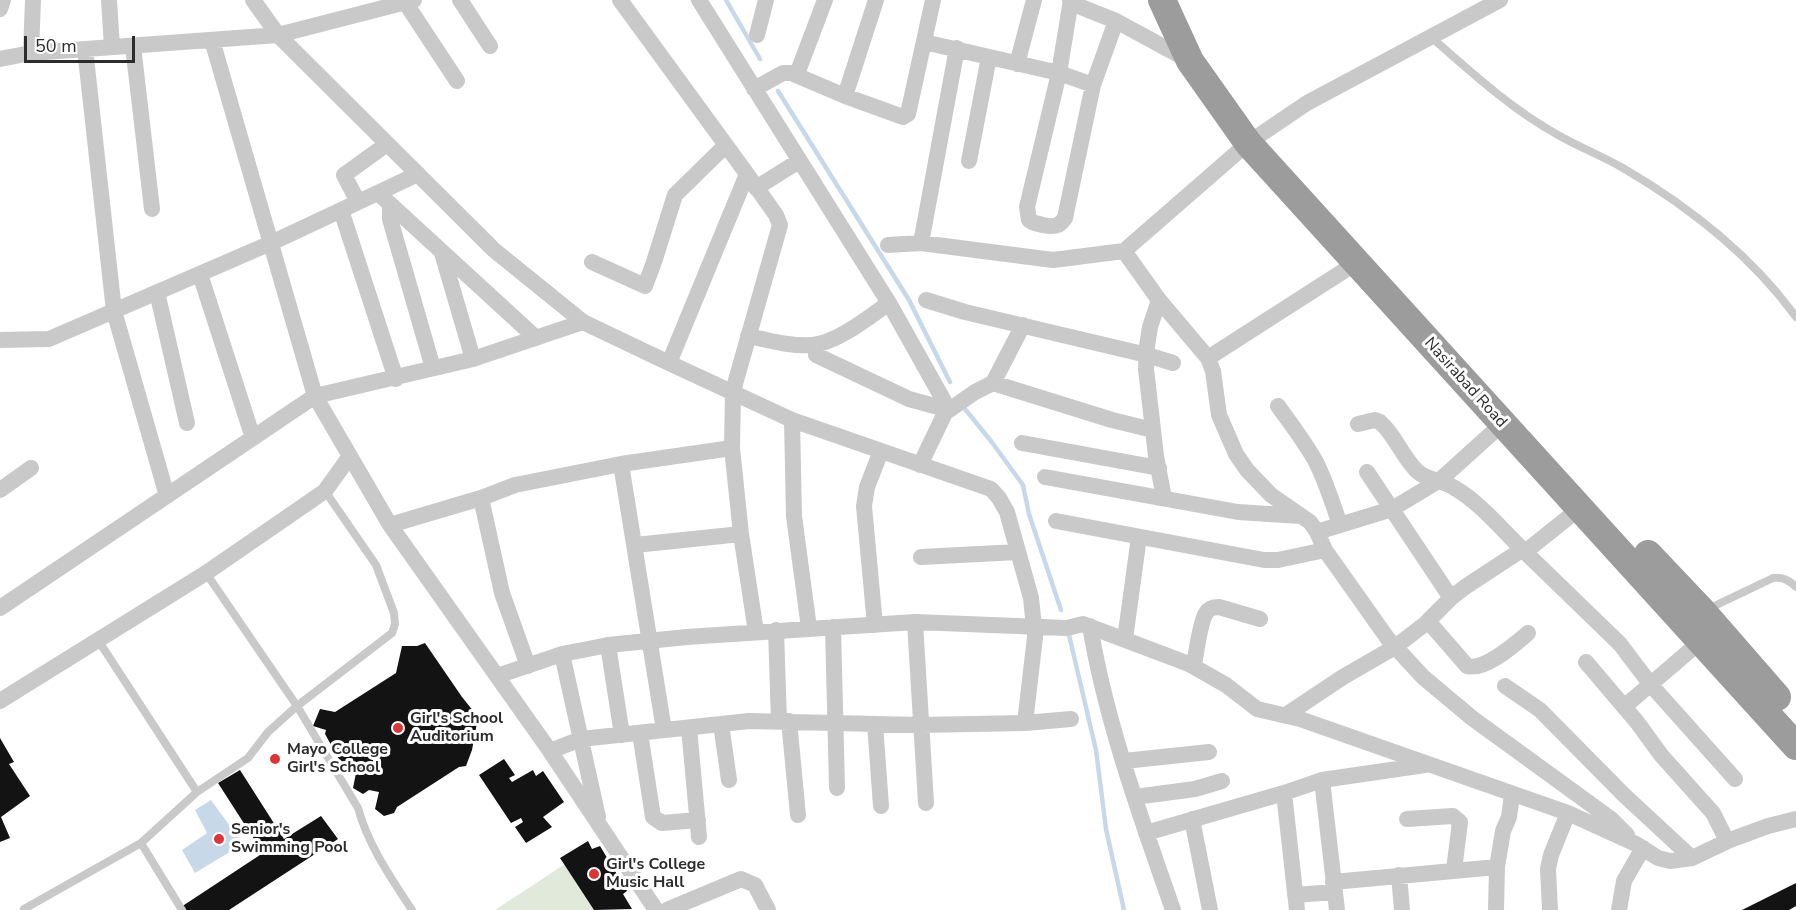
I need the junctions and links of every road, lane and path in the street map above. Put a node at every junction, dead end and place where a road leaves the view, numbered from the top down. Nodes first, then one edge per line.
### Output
1 (3, 0) edge
2 (33, 0) edge
3 (109, 0) edge
4 (253, 0) edge
5 (460, 0) edge
6 (620, 0) edge
7 (699, 0) edge
8 (766, 0) edge
9 (825, 0) edge
10 (876, 0) edge
11 (933, 0) edge
12 (1034, 0) edge
13 (1070, 0) edge
14 (1162, 0) edge
15 (1175, 0) edge
16 (1500, 0) edge
17 (410, 1) edge
18 (0, 9) edge
19 (1116, 21) junction
20 (278, 35) junction
21 (757, 35) dead end
22 (1431, 37) junction
23 (212, 40) junction
24 (924, 42) junction
25 (133, 46) junction
26 (490, 46) dead end
27 (112, 47) junction
28 (957, 48) junction
29 (85, 49) junction
30 (31, 53) junction
31 (989, 57) junction
32 (0, 59) edge
33 (1197, 61) junction
34 (1017, 64) junction
35 (1059, 73) junction
36 (790, 74) junction
37 (457, 81) dead end
38 (1093, 85) junction
39 (758, 87) junction
40 (845, 96) junction
41 (1253, 140) junction
42 (387, 144) junction
43 (726, 145) junction
44 (799, 161) junction
45 (969, 161) dead end
46 (418, 174) junction
47 (747, 174) junction
48 (756, 188) junction
49 (378, 193) junction
50 (358, 202) junction
51 (390, 204) junction
52 (152, 209) dead end
53 (341, 210) junction
54 (271, 243) junction
55 (921, 243) junction
56 (888, 245) dead end
57 (1124, 251) junction
58 (442, 252) junction
59 (592, 262) dead end
60 (1356, 263) junction
61 (200, 274) junction
62 (157, 292) junction
63 (926, 300) dead end
64 (1159, 300) junction
65 (889, 303) junction
66 (114, 310) junction
67 (1796, 317) edge
68 (583, 321) junction
69 (1023, 325) junction
70 (748, 336) junction
71 (536, 338) junction
72 (0, 340) edge
73 (816, 355) dead end
74 (1147, 355) junction
75 (1208, 358) junction
76 (473, 359) junction
77 (669, 363) junction
78 (1173, 363) dead end
79 (433, 369) junction
80 (396, 379) junction
81 (993, 383) junction
82 (733, 391) junction
83 (315, 396) junction
84 (1278, 406) dead end
85 (952, 407) junction
86 (792, 420) junction
87 (188, 423) dead end
88 (1358, 424) dead end
89 (1502, 424) junction
90 (1153, 430) junction
91 (253, 438) junction
92 (1022, 442) dead end
93 (732, 448) junction
94 (880, 451) junction
95 (350, 456) junction
96 (621, 464) junction
97 (920, 465) junction
98 (31, 468) dead end
99 (1159, 468) junction
100 (1367, 472) dead end
101 (1045, 477) dead end
102 (1440, 480) junction
103 (0, 490) edge
104 (325, 491) junction
105 (167, 496) junction
106 (481, 498) junction
107 (1164, 498) junction
108 (1580, 508) junction
109 (1392, 509) junction
110 (1301, 516) junction
111 (1056, 521) dead end
112 (390, 525) junction
113 (1340, 525) junction
114 (1317, 532) junction
115 (741, 534) junction
116 (1139, 537) junction
117 (635, 545) junction
118 (1325, 550) junction
119 (1524, 550) junction
120 (1018, 552) junction
121 (921, 557) dead end
122 (206, 573) junction
123 (1796, 587) edge
124 (1451, 598) junction
125 (0, 608) edge
126 (1260, 619) dead end
127 (1428, 621) junction
128 (915, 622) junction
129 (875, 625) junction
130 (1034, 626) junction
131 (1080, 626) junction
132 (1696, 626) junction
133 (832, 627) junction
134 (809, 628) junction
135 (776, 630) junction
136 (756, 632) junction
137 (1528, 633) dead end
138 (1125, 639) junction
139 (98, 640) junction
140 (650, 640) junction
141 (608, 645) junction
142 (1395, 647) junction
143 (562, 654) junction
144 (1586, 663) dead end
145 (528, 666) junction
146 (1194, 666) junction
147 (497, 676) junction
148 (1651, 685) junction
149 (1505, 686) dead end
150 (0, 701) edge
151 (297, 706) junction
152 (1624, 707) junction
153 (1286, 715) junction
154 (1071, 719) dead end
155 (784, 721) junction
156 (1796, 722) edge
157 (834, 723) junction
158 (1025, 723) junction
159 (721, 724) junction
160 (875, 724) junction
161 (920, 725) junction
162 (689, 728) junction
163 (664, 730) junction
164 (640, 733) junction
165 (622, 735) junction
166 (581, 739) junction
167 (1796, 746) edge
168 (550, 751) junction
169 (1209, 752) dead end
170 (1124, 761) junction
171 (1429, 764) junction
172 (1735, 779) dead end
173 (729, 780) dead end
174 (1322, 780) junction
175 (1222, 782) dead end
176 (837, 788) dead end
177 (196, 792) junction
178 (1284, 793) junction
179 (1512, 795) junction
180 (1135, 797) junction
181 (926, 803) dead end
182 (881, 806) dead end
183 (1568, 813) junction
184 (798, 815) dead end
185 (1192, 819) junction
186 (1407, 819) dead end
187 (1796, 819) edge
188 (600, 827) junction
189 (1146, 833) junction
190 (1727, 842) junction
191 (141, 843) junction
192 (1639, 846) junction
193 (1692, 858) junction
194 (1497, 867) junction
195 (1454, 870) junction
196 (1399, 875) junction
197 (1333, 887) junction
198 (1296, 902) edge
199 (24, 909) edge
200 (182, 910) edge
201 (412, 910) edge
202 (656, 910) edge
203 (667, 910) edge
204 (768, 910) edge
205 (1173, 910) edge
206 (1210, 910) edge
207 (1337, 910) edge
208 (1402, 910) edge
209 (1496, 910) edge
210 (1550, 910) edge
211 (1619, 910) edge

1 - 18 street
2 - 30 street
3 - 27 street
4 - 20 street
5 - 26 street
6 - 43 street
7 - 39 street
8 - 21 street
9 - 36 street
10 - 40 street
11 - 24 street
12 - 34 street
13 - 19 street
13 - 35 street
14 - 33 highway, Nasirabad Road
15 - 33 highway, Nasirabad Road
16 - 22 street
17 - 20 street
17 - 37 street
19 - 33 street
19 - 38 street
20 - 23 street
20 - 42 street
22 - 41 street
22 - 67 lane
23 - 25 street
23 - 54 street
24 - 28 street
24 - 40 street
25 - 27 street
25 - 52 street
27 - 29 street
28 - 31 street
28 - 55 street
29 - 30 street
29 - 66 street
30 - 32 street
31 - 34 street
31 - 45 street
33 - 41 highway, Nasirabad Road
34 - 35 street
35 - 38 street
35 - 38 street
36 - 39 street
36 - 40 street
39 - 44 street
41 - 57 street
41 - 60 highway, Nasirabad Road
41 - 132 highway, Nasirabad Road
42 - 46 street
42 - 50 street
43 - 47 street
43 - 59 street
44 - 48 street
44 - 65 street
46 - 49 street
46 - 68 street
47 - 48 street
47 - 77 street
48 - 70 street
49 - 50 street
49 - 51 street
50 - 53 street
51 - 58 street
51 - 79 street
53 - 54 street
53 - 80 street
54 - 61 street
54 - 83 street
55 - 56 street
55 - 57 street
57 - 64 street
58 - 71 street
58 - 76 street
60 - 75 street
60 - 89 highway, Nasirabad Road
61 - 62 street
61 - 91 street
62 - 66 street
62 - 87 street
63 - 69 street
64 - 74 street
64 - 75 street
65 - 70 street
65 - 85 street
66 - 72 street
66 - 105 street
68 - 71 street
68 - 77 street
69 - 74 street
69 - 81 street
70 - 82 street
71 - 76 street
73 - 85 street
74 - 78 street
74 - 90 street
75 - 110 street
76 - 79 street
77 - 82 street
79 - 80 street
80 - 83 street
81 - 85 street
81 - 90 street
82 - 86 street
82 - 93 street
83 - 91 street
83 - 95 street
84 - 113 street
85 - 97 street
86 - 94 street
86 - 134 street
88 - 102 street
89 - 102 street
89 - 108 highway, Nasirabad Road
90 - 99 street
91 - 105 street
92 - 99 street
93 - 96 street
93 - 115 street
94 - 97 street
94 - 129 street
95 - 104 street
95 - 112 street
96 - 106 street
96 - 117 street
97 - 120 street
98 - 103 street
99 - 107 street
100 - 109 street
101 - 107 street
102 - 109 street
102 - 119 street
104 - 122 street
104 - 151 lane
105 - 125 street
106 - 112 street
106 - 145 street
107 - 110 street
108 - 119 street
108 - 132 highway, Nasirabad Road
109 - 113 street
109 - 124 street
110 - 114 street
111 - 116 street
112 - 147 street
113 - 114 street
114 - 118 street
115 - 117 street
115 - 136 street
116 - 118 street
116 - 138 street
117 - 140 street
118 - 142 street
119 - 124 street
119 - 148 street
120 - 121 street
120 - 130 street
122 - 139 street
122 - 151 lane
123 - 132 lane
124 - 127 street
126 - 146 street
127 - 137 street
127 - 142 street
128 - 129 street
128 - 130 street
128 - 161 street
129 - 133 street
130 - 131 street
130 - 158 street
131 - 138 street
131 - 170 street
132 - 148 street
132 - 156 highway, Nasirabad Road
132 - 167 highway, Nasirabad Road
133 - 134 street
133 - 157 street
134 - 135 street
135 - 136 street
135 - 155 street
136 - 140 street
138 - 146 street
139 - 150 street
139 - 177 lane
140 - 141 street
140 - 163 street
141 - 143 street
141 - 165 street
142 - 153 street
142 - 192 street
143 - 145 street
143 - 166 street
144 - 152 street
145 - 147 street
146 - 153 street
147 - 168 street
148 - 152 street
148 - 172 street
149 - 193 street
151 - 177 lane
151 - 201 lane
152 - 190 street
153 - 171 street
154 - 158 street
155 - 157 street
155 - 159 street
155 - 184 street
157 - 160 street
157 - 176 street
158 - 161 street
159 - 162 street
159 - 173 street
160 - 161 street
160 - 182 street
161 - 181 street
162 - 163 street
162 - 164 street
163 - 164 street
164 - 165 street
165 - 166 street
166 - 168 street
166 - 188 street
168 - 188 street
169 - 170 street
170 - 180 street
171 - 174 street
171 - 179 street
174 - 178 street
174 - 197 street
175 - 180 street
177 - 191 lane
178 - 185 street
178 - 198 street
179 - 183 street
179 - 194 street
180 - 189 street
183 - 192 street
183 - 210 street
185 - 189 street
185 - 206 street
186 - 195 street
187 - 190 street
188 - 202 street
189 - 205 street
190 - 193 street
191 - 199 lane
191 - 200 lane
192 - 193 street
192 - 211 street
194 - 195 street
194 - 209 street
195 - 196 street
196 - 197 street
196 - 208 street
197 - 198 street
197 - 207 street
203 - 204 street

